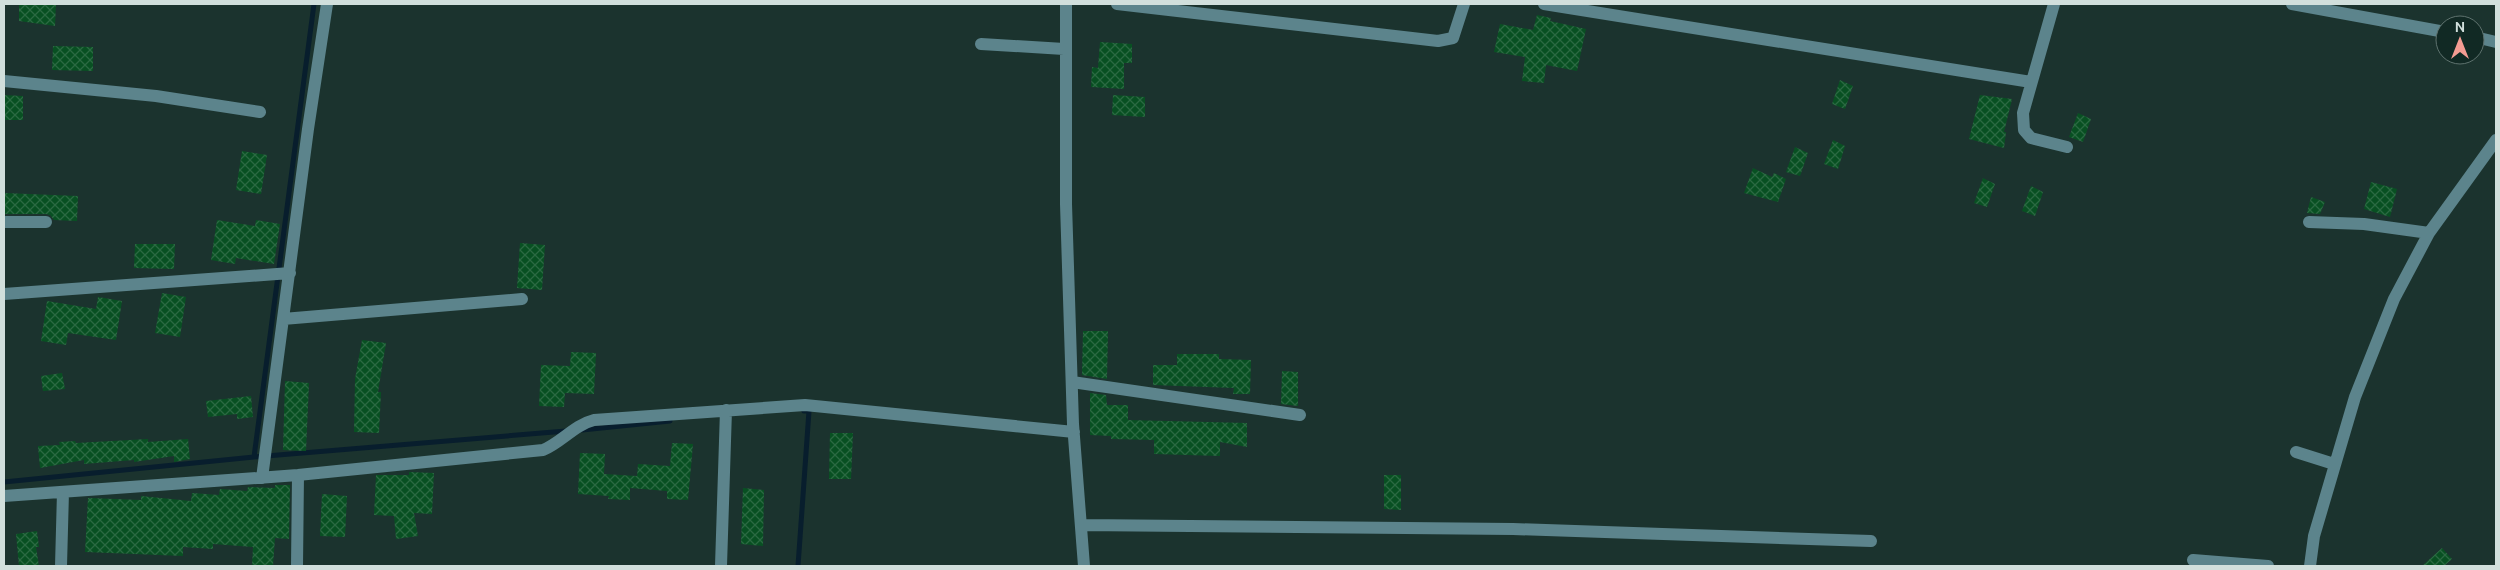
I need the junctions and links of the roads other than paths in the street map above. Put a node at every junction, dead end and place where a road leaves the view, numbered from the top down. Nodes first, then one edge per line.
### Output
1 (328, 4) edge
2 (1066, 4) edge
3 (1116, 4) edge
4 (1464, 4) edge
5 (1544, 4) edge
6 (2054, 4) edge
7 (2292, 4) edge
8 (2435, 30) edge
9 (981, 44) dead end
10 (1064, 49) junction
11 (4, 81) edge
12 (2031, 82) junction
13 (260, 112) dead end
14 (2496, 140) edge
15 (2067, 147) dead end
16 (4, 222) edge
17 (46, 222) dead end
18 (2309, 222) dead end
19 (2429, 233) junction
20 (290, 273) junction
21 (4, 294) edge
22 (522, 299) dead end
23 (283, 319) junction
24 (1072, 382) junction
25 (726, 410) junction
26 (1300, 415) dead end
27 (1074, 432) junction
28 (2296, 452) dead end
29 (2334, 464) junction
30 (298, 475) junction
31 (262, 478) junction
32 (63, 492) junction
33 (4, 496) edge
34 (1081, 525) junction
35 (1871, 541) dead end
36 (2193, 560) dead end
37 (61, 566) edge
38 (297, 566) edge
39 (721, 566) edge
40 (1084, 566) edge
41 (2268, 566) edge
42 (2310, 566) edge

1 - 20 street
2 - 10 street
3 - 4 street
5 - 12 street
6 - 12 street
7 - 8 street
9 - 10 street
10 - 24 street
11 - 13 street
12 - 15 street
14 - 19 street
16 - 17 street
18 - 19 street
19 - 29 street
20 - 21 street
20 - 23 street
22 - 23 street
23 - 31 street
24 - 26 street
24 - 27 street
25 - 27 street
25 - 30 street
25 - 39 street
27 - 34 street
28 - 29 street
29 - 42 street
30 - 31 street
30 - 38 street
31 - 32 street
32 - 33 street
32 - 37 street
34 - 35 street
34 - 40 street
36 - 41 street

